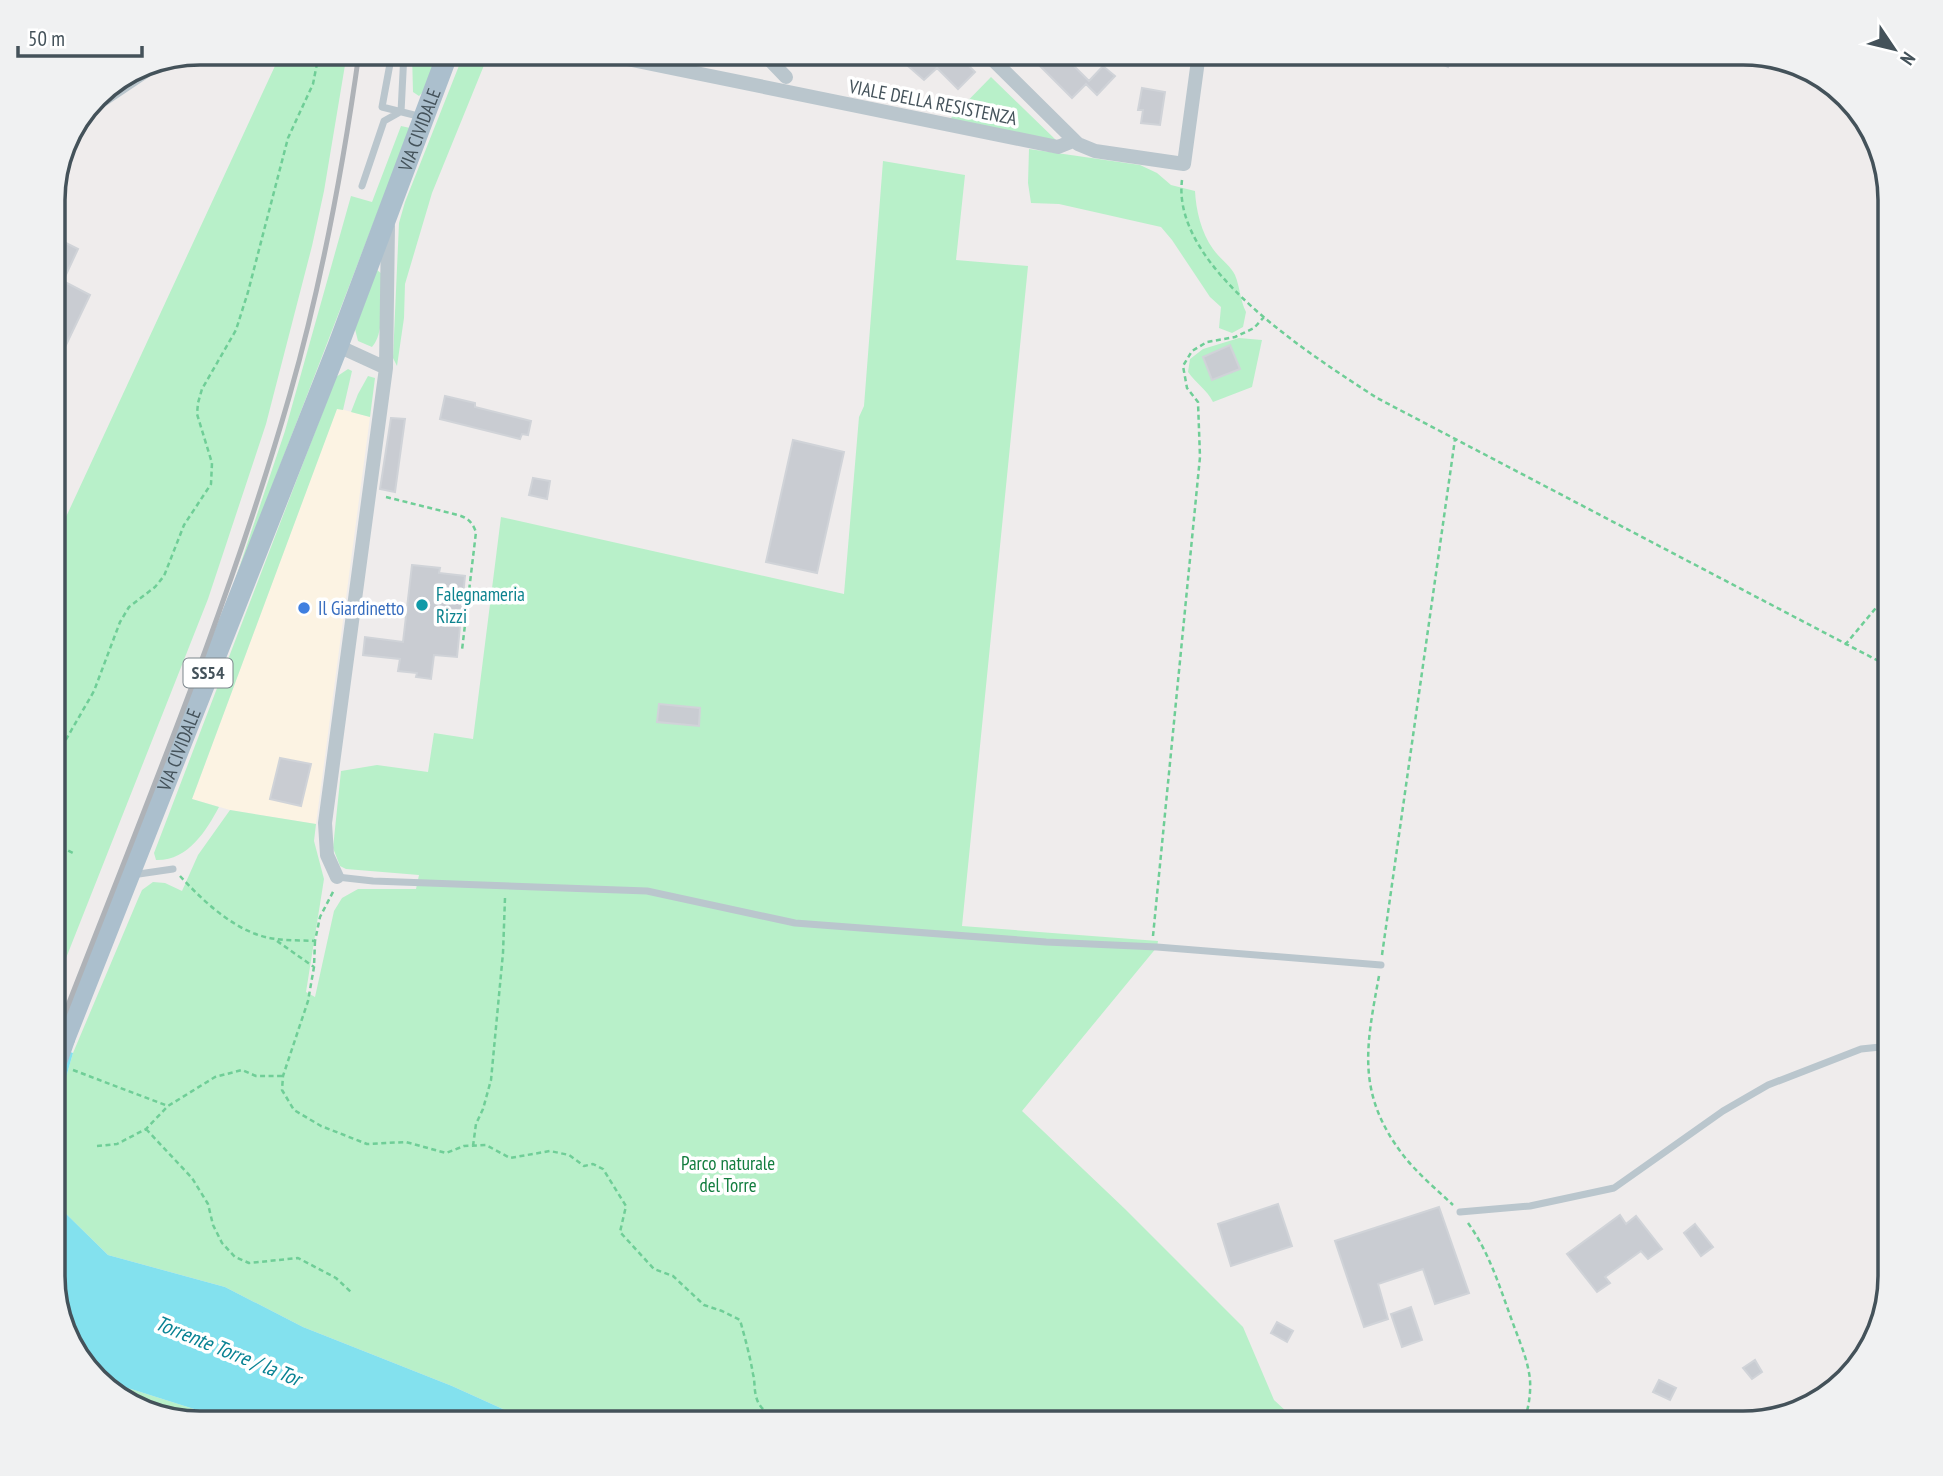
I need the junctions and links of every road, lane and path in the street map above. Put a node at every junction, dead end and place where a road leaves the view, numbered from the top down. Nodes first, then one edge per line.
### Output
1 (317, 65) edge
2 (390, 65) edge
3 (403, 65) edge
4 (443, 65) edge
5 (671, 65) edge
6 (775, 65) edge
7 (999, 65) edge
8 (1197, 65) edge
9 (786, 77) dead end
10 (401, 111) junction
11 (423, 117) junction
12 (1073, 141) junction
13 (362, 186) dead end
14 (1181, 187) dead end
15 (388, 207) junction
16 (1265, 316) junction
17 (338, 345) junction
18 (391, 370) junction
19 (1455, 439) junction
20 (369, 493) junction
21 (1878, 606) edge
22 (1845, 645) junction
23 (461, 650) dead end
24 (1878, 661) edge
25 (65, 741) edge
26 (65, 849) edge
27 (73, 853) dead end
28 (173, 869) joint
29 (129, 875) junction
30 (337, 877) junction
31 (504, 885) junction
32 (274, 939) junction
33 (315, 941) junction
34 (1152, 946) junction
35 (1381, 965) junction
36 (314, 967) junction
37 (65, 1038) edge
38 (1878, 1047) edge
39 (65, 1071) edge
40 (283, 1076) junction
41 (168, 1106) junction
42 (146, 1129) junction
43 (97, 1146) dead end
44 (473, 1146) junction
45 (1460, 1212) junction
46 (352, 1293) dead end
47 (767, 1411) edge
48 (1527, 1411) edge

1 - 25 path
2 - 10 lane
3 - 10 lane
4 - 11 main road, VIA CIVIDALE / SS54
5 - 12 street, VIALE DELLA RESISTENZA
6 - 9 street
7 - 12 street, VIALE DELLA RESISTENZA
8 - 12 street, VIALE DELLA RESISTENZA
10 - 11 lane
10 - 13 lane
11 - 15 main road, VIA CIVIDALE / SS54
14 - 16 path
15 - 17 main road, VIA CIVIDALE / SS54
15 - 18 street, VIA CIVIDALE
16 - 19 path
16 - 34 path
17 - 18 street
17 - 29 main road, VIA CIVIDALE / SS54
18 - 20 street, VIA CIVIDALE
19 - 22 path
19 - 35 path
20 - 23 path
20 - 30 street, VIA CIVIDALE
21 - 22 path
22 - 24 path
26 - 27 path
28 - 29 lane
28 - 32 path
29 - 37 main road, VIA CIVIDALE / SS54, bridge
30 - 31 lane
30 - 33 path
31 - 34 lane
31 - 44 path
32 - 33 path
32 - 36 path
33 - 36 path
34 - 35 lane
35 - 45 path
36 - 40 path
38 - 45 lane
39 - 41 path
40 - 41 path
40 - 44 path
41 - 42 path
42 - 43 path
42 - 46 path
44 - 47 path
45 - 48 path

